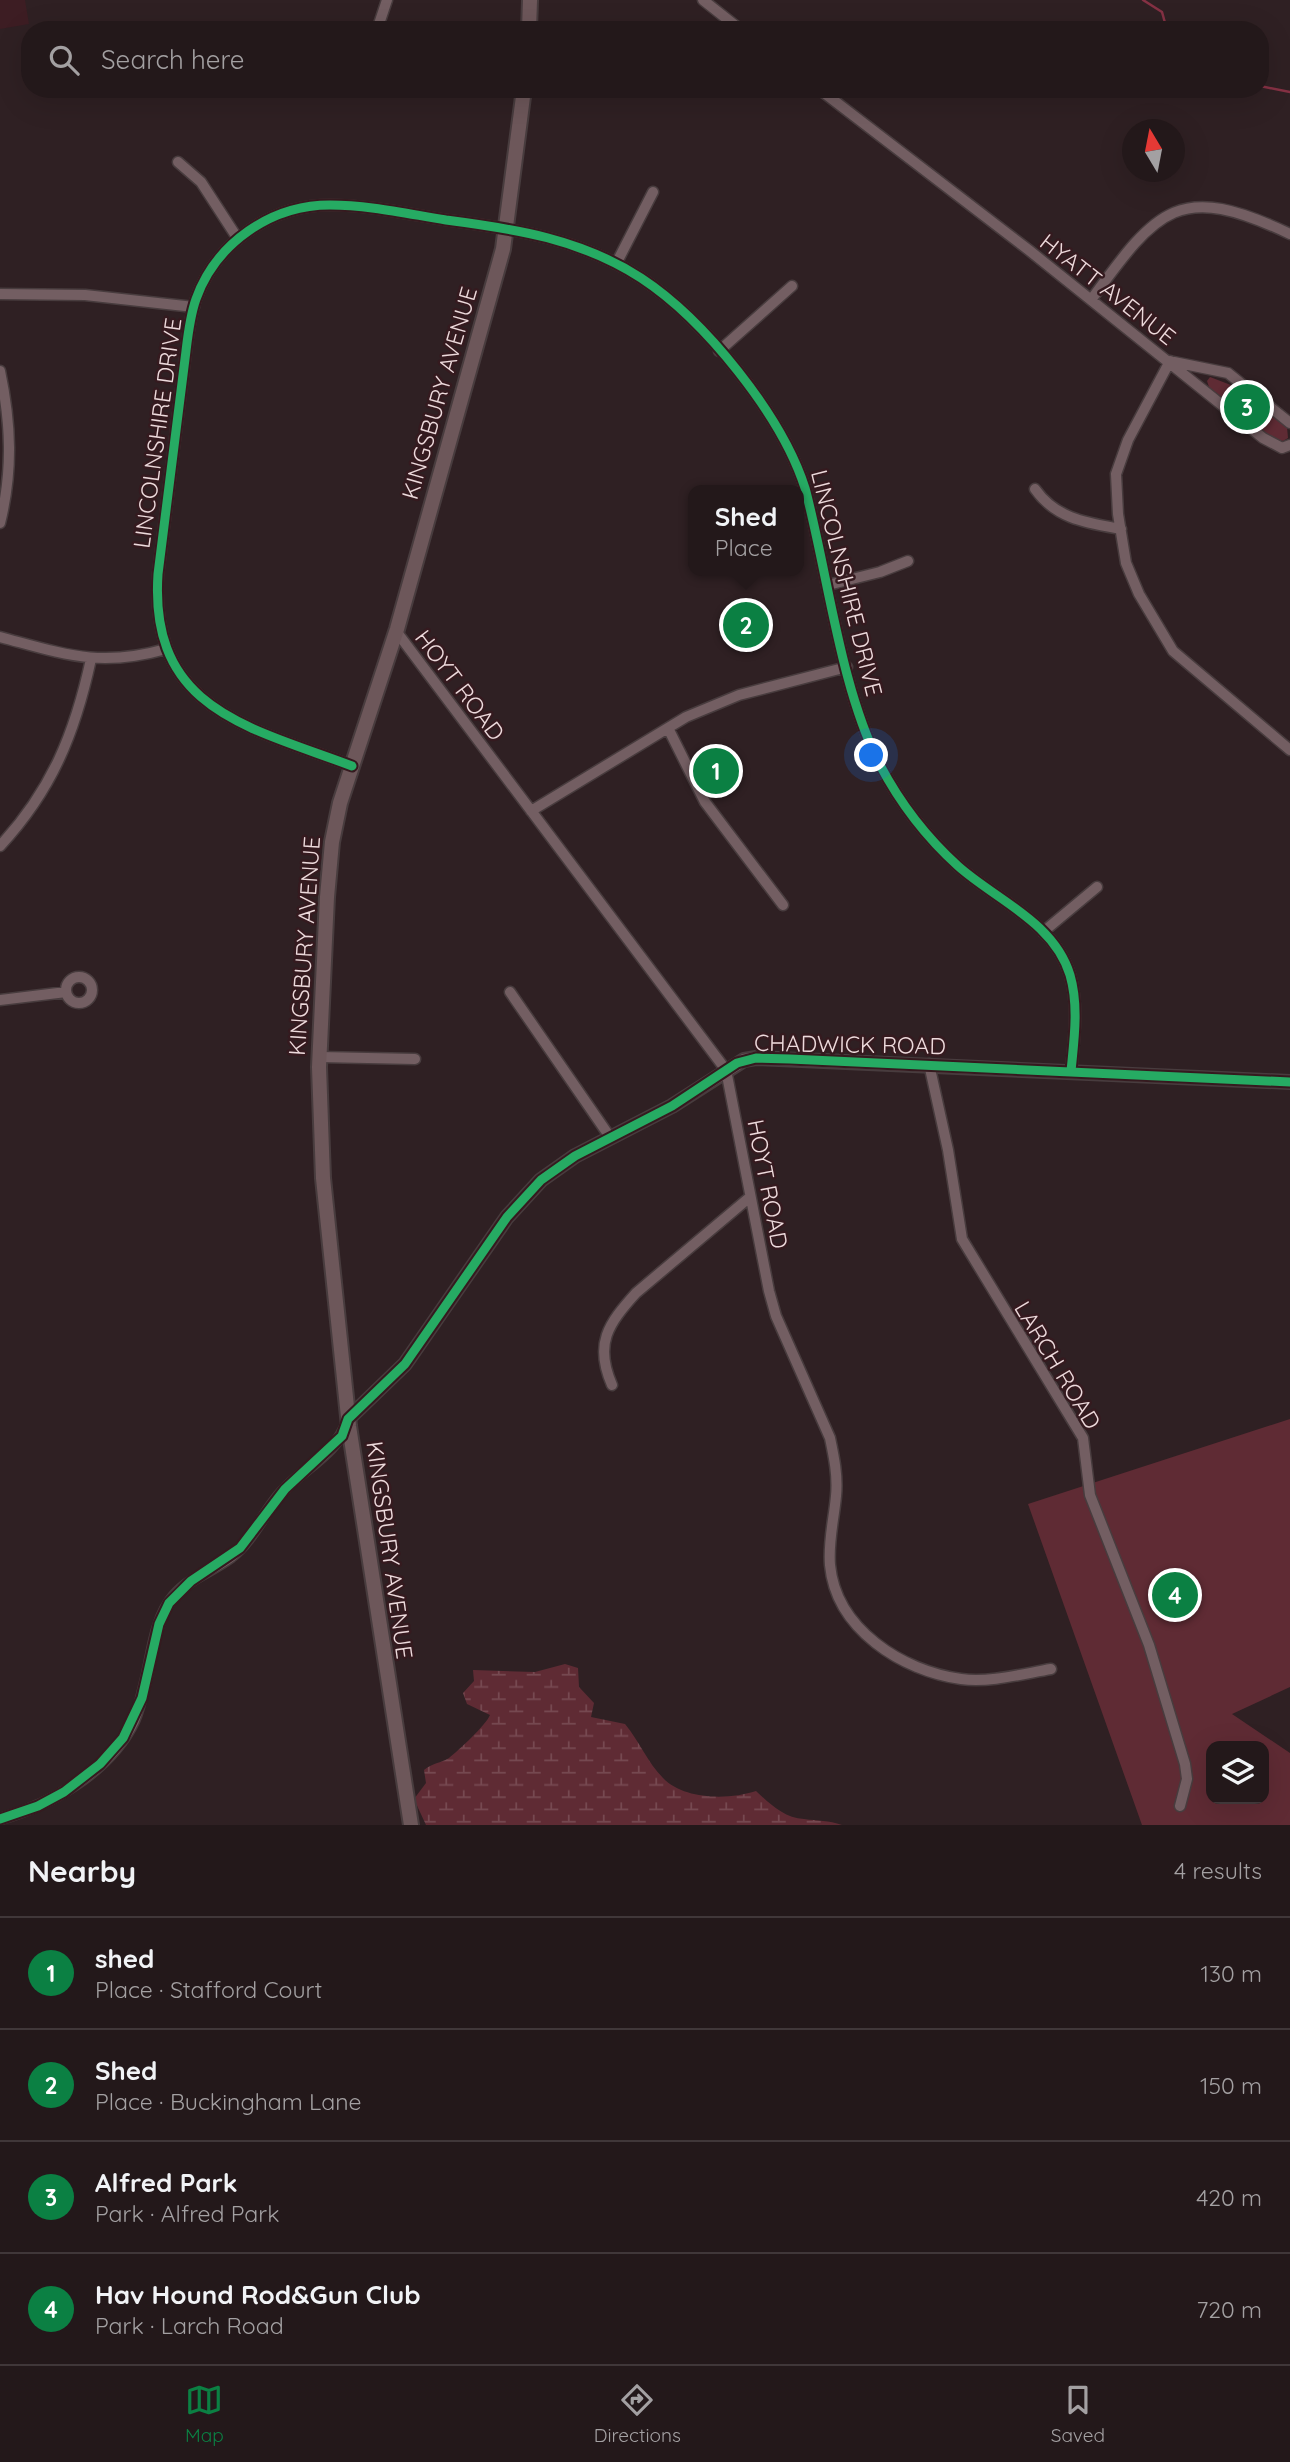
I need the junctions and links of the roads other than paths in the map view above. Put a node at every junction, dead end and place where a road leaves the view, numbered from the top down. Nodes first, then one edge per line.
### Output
1 (387, 0) edge
2 (530, 0) edge
3 (704, 0) edge
4 (380, 21) edge
5 (529, 21) edge
6 (730, 21) edge
7 (523, 98) edge
8 (831, 98) edge
9 (178, 162) dead end
10 (653, 192) dead end
11 (506, 229) junction
12 (1290, 234) edge
13 (238, 239) junction
14 (616, 264) junction
15 (792, 286) dead end
16 (0, 294) edge
17 (1091, 300) junction
18 (194, 307) junction
19 (719, 351) junction
20 (1170, 361) junction
21 (0, 371) edge
22 (1290, 423) edge
23 (1290, 444) edge
24 (803, 485) edge
25 (1035, 489) dead end
26 (804, 490) edge
27 (0, 523) edge
28 (1121, 529) junction
29 (908, 561) dead end
30 (828, 585) junction
31 (396, 631) junction
32 (0, 637) edge
33 (166, 649) junction
34 (91, 659) junction
35 (847, 667) junction
36 (668, 728) junction
37 (1290, 750) edge
38 (352, 766) junction
39 (531, 811) junction
40 (0, 846) edge
41 (1097, 887) dead end
42 (783, 905) dead end
43 (1043, 932) junction
44 (66, 992) dead end
45 (510, 992) dead end
46 (0, 1000) edge
47 (320, 1057) junction
48 (415, 1059) dead end
49 (929, 1064) junction
50 (726, 1070) junction
51 (1071, 1071) junction
52 (1290, 1082) edge
53 (610, 1137) junction
54 (750, 1197) junction
55 (612, 1385) dead end
56 (348, 1419) junction
57 (1051, 1670) dead end
58 (1180, 1806) dead end
59 (0, 1819) edge
60 (411, 1825) edge

1 - 4 street
2 - 5 main road
3 - 6 street
7 - 11 main road, KINGSBURY AVENUE
8 - 17 street, HYATT AVENUE
9 - 13 street
10 - 14 street
11 - 13 street, LINCOLNSHIRE DRIVE
11 - 14 street, LINCOLNSHIRE DRIVE
11 - 31 main road, KINGSBURY AVENUE
12 - 17 street
13 - 18 street, LINCOLNSHIRE DRIVE
14 - 19 street, LINCOLNSHIRE DRIVE
15 - 19 street
16 - 18 street
17 - 20 street, HYATT AVENUE
18 - 33 street, LINCOLNSHIRE DRIVE
19 - 24 street, LINCOLNSHIRE DRIVE
20 - 22 street
20 - 23 street
20 - 28 street, HYATT AVENUE
21 - 27 street
25 - 28 street
26 - 30 street, LINCOLNSHIRE DRIVE
28 - 37 street, HYATT AVENUE
29 - 30 street
30 - 35 street, LINCOLNSHIRE DRIVE
31 - 38 main road, KINGSBURY AVENUE
31 - 39 street, HOYT ROAD
32 - 34 street
33 - 34 street
33 - 38 street, LINCOLNSHIRE DRIVE
34 - 40 street
35 - 36 street
35 - 43 street, LINCOLNSHIRE DRIVE
36 - 39 street
36 - 42 street
38 - 47 main road, KINGSBURY AVENUE
39 - 50 street, HOYT ROAD
41 - 43 street
43 - 51 street, LINCOLNSHIRE DRIVE
44 - 46 street
45 - 53 street
47 - 48 street
47 - 56 main road, KINGSBURY AVENUE
49 - 50 street, CHADWICK ROAD
49 - 51 street, CHADWICK ROAD
49 - 58 street, LARCH ROAD
50 - 53 street, CHADWICK ROAD
50 - 54 street, HOYT ROAD
51 - 52 street, CHADWICK ROAD
53 - 56 street, CHADWICK ROAD
54 - 55 street
54 - 57 street, HOYT ROAD
56 - 59 street
56 - 60 main road, KINGSBURY AVENUE

